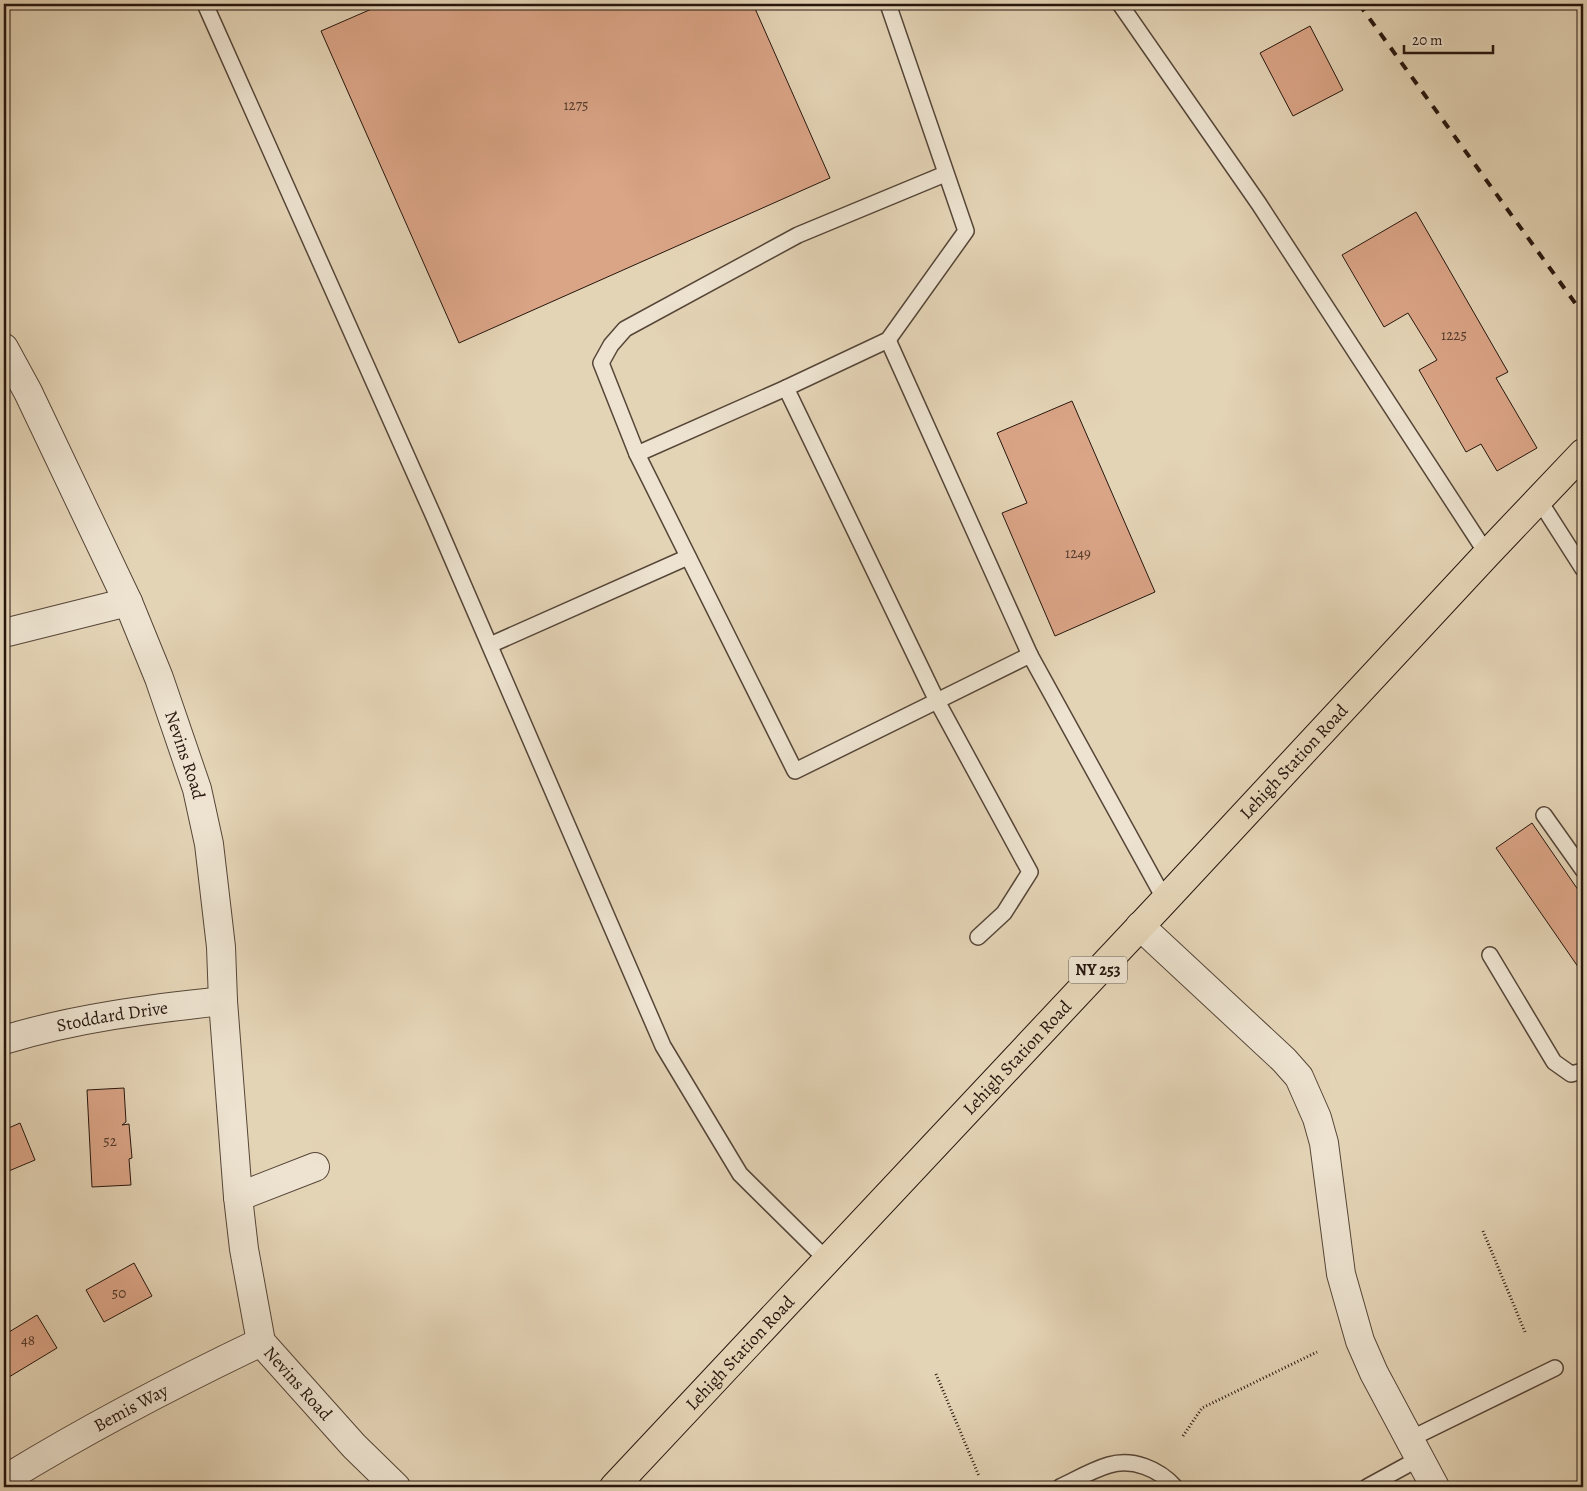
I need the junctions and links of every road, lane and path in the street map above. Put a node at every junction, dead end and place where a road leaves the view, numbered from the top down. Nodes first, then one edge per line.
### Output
1 (206, 4) edge
2 (888, 4) edge
3 (1120, 4) edge
4 (945, 174) junction
5 (888, 340) junction
6 (4, 348) edge
7 (786, 388) junction
8 (1583, 453) edge
9 (637, 454) junction
10 (1539, 500) junction
11 (1487, 554) junction
12 (688, 557) junction
13 (1583, 569) edge
14 (128, 602) junction
15 (4, 633) edge
16 (490, 645) junction
17 (1030, 655) junction
18 (936, 701) junction
19 (1544, 816) dead end
20 (1583, 870) edge
21 (1165, 900) junction
22 (1140, 926) junction
23 (978, 936) dead end
24 (1490, 955) dead end
25 (223, 1001) junction
26 (4, 1040) edge
27 (1583, 1071) edge
28 (315, 1167) dead end
29 (238, 1197) junction
30 (1483, 1230) dead end
31 (827, 1260) junction
32 (1526, 1332) dead end
33 (261, 1342) junction
34 (1317, 1352) dead end
35 (1555, 1368) dead end
36 (936, 1374) dead end
37 (1182, 1436) dead end
38 (1414, 1449) junction
39 (979, 1476) dead end
40 (4, 1480) edge
41 (396, 1487) edge
42 (614, 1487) edge
43 (1060, 1487) edge
44 (1175, 1487) edge
45 (1367, 1487) edge
46 (1435, 1487) edge

1 - 16 lane
2 - 4 lane
3 - 11 lane
4 - 5 lane
4 - 9 lane
5 - 7 lane
5 - 17 lane
6 - 14 street, Nevins Road
7 - 9 lane
7 - 18 lane
8 - 10 main road, Lehigh Station Road / NY 253
9 - 12 lane
10 - 11 main road, Lehigh Station Road / NY 253
10 - 13 lane
11 - 21 main road, Lehigh Station Road / NY 253
12 - 16 lane
12 - 18 lane
14 - 15 street
14 - 25 street, Nevins Road
16 - 31 lane
17 - 18 lane
17 - 21 lane
18 - 23 lane
19 - 20 lane
21 - 22 main road, Lehigh Station Road / NY 253
22 - 31 main road, Lehigh Station Road / NY 253
22 - 38 street
24 - 27 lane
25 - 26 street, Stoddard Drive
25 - 29 street, Nevins Road
28 - 29 street
29 - 33 street, Nevins Road
30 - 32 path
31 - 42 main road, Lehigh Station Road / NY 253
33 - 40 street, Bemis Way
33 - 41 street, Nevins Road
34 - 37 path
35 - 38 lane
36 - 39 path
38 - 45 lane
38 - 46 street
43 - 44 lane

